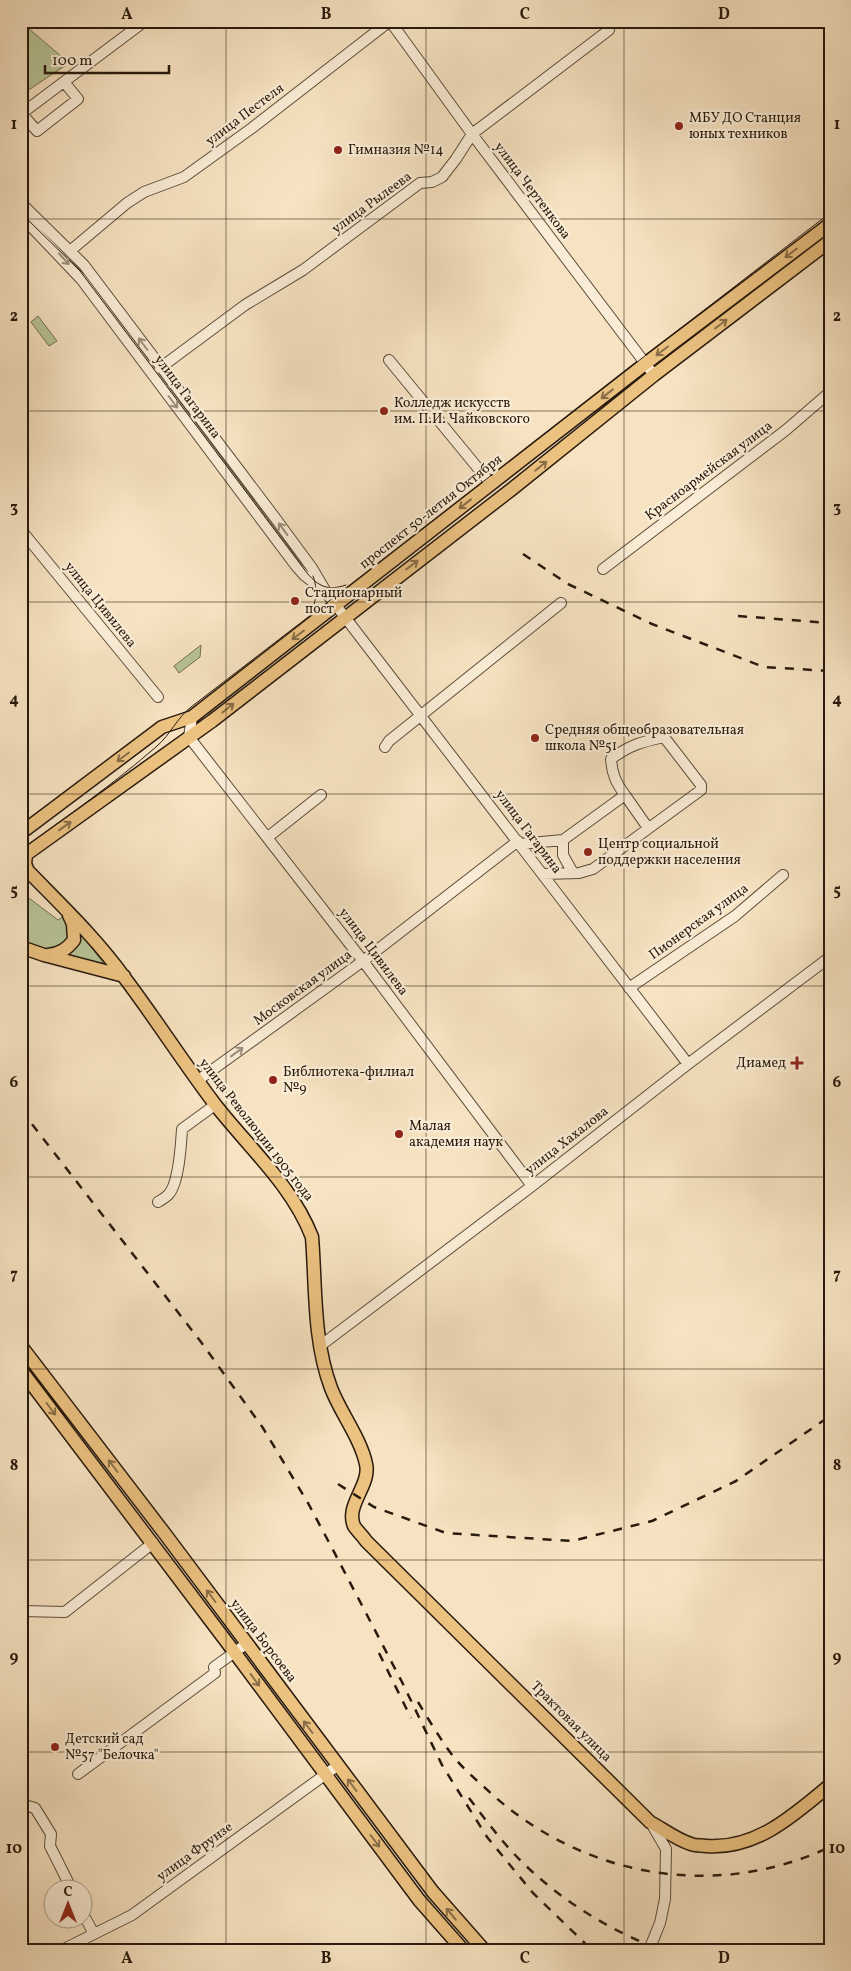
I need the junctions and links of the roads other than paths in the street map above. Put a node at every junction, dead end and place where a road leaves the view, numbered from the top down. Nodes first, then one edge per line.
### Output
1 (390, 21) edge
2 (144, 22) edge
3 (609, 30) dead end
4 (64, 82) junction
5 (22, 114) edge
6 (472, 134) junction
7 (21, 204) edge
8 (21, 216) edge
9 (830, 224) edge
10 (830, 241) edge
11 (70, 250) junction
12 (389, 360) dead end
13 (645, 364) junction
14 (160, 368) junction
15 (654, 375) junction
16 (830, 392) edge
17 (491, 484) junction
18 (21, 530) edge
19 (603, 569) dead end
20 (328, 595) junction
21 (561, 603) dead end
22 (337, 605) junction
23 (346, 616) junction
24 (158, 697) dead end
25 (421, 714) junction
26 (192, 717) junction
27 (189, 737) junction
28 (386, 747) dead end
29 (321, 795) dead end
30 (625, 795) junction
31 (648, 828) junction
32 (21, 833) edge
33 (268, 838) junction
34 (564, 840) junction
35 (519, 843) junction
36 (24, 857) edge
37 (24, 870) edge
38 (573, 873) junction
39 (543, 874) junction
40 (783, 875) dead end
41 (67, 910) junction
42 (21, 947) edge
43 (44, 955) junction
44 (830, 957) edge
45 (363, 961) junction
46 (124, 976) junction
47 (629, 988) junction
48 (688, 1064) junction
49 (198, 1081) junction
50 (215, 1104) junction
51 (532, 1186) junction
52 (158, 1202) dead end
53 (21, 1346) edge
54 (320, 1346) junction
55 (32, 1359) junction
56 (21, 1369) edge
57 (361, 1489) joint
58 (153, 1543) junction
59 (21, 1611) edge
60 (246, 1644) junction
61 (235, 1653) junction
62 (337, 1766) junction
63 (78, 1774) dead end
64 (325, 1774) junction
65 (830, 1785) edge
66 (21, 1810) edge
67 (650, 1822) junction
68 (66, 1878) edge
69 (91, 1928) edge
70 (94, 1934) junction
71 (62, 1950) edge
72 (463, 1950) edge
73 (484, 1950) edge
74 (650, 1950) edge

1 - 6 street, улица Чертенкова
1 - 11 street, улица Пестеля
2 - 4 street
3 - 6 street, улица Рылеева
4 - 5 street
4 - 5 street
6 - 13 street, улица Чертенкова
6 - 14 street, улица Рылеева
7 - 11 street, улица Гагарина
8 -> 20 street, улица Гагарина
9 -> 13 main road, проспект 50-летия Октября
15 -> 10 main road
14 -> 11 street, улица Гагарина
12 - 17 street
13 - 15 street, улица Чертенкова
13 -> 17 main road, проспект 50-летия Октября
20 -> 14 street, улица Гагарина
23 -> 15 main road
16 - 19 street, Красноармейская улица
17 -> 22 main road, проспект 50-летия Октября
18 - 24 street, улица Цивилева
20 - 22 street, улица Гагарина
21 - 25 street
22 - 23 street, улица Гагарина
22 -> 26 main road, проспект 50-летия Октября
23 - 25 street, улица Гагарина
27 -> 23 main road
25 - 28 street
25 - 35 street, улица Гагарина
26 - 27 street
26 -> 32 main road, проспект 50-летия Октября
27 - 33 street, улица Цивилева
36 -> 27 main road
29 - 33 street
30 - 31 street
30 - 31 street
30 - 34 street
31 - 38 street
33 - 45 street, улица Цивилева
34 - 35 street
34 - 38 street
35 - 39 street, улица Гагарина
35 - 45 street, Московская улица
36 - 37 main road, улица Революции 1905 года
37 - 41 main road, улица Революции 1905 года
38 - 39 street
39 - 47 street, улица Гагарина
40 - 47 street, Пионерская улица
41 - 43 main road, улица Революции 1905 года
41 - 46 main road, улица Революции 1905 года
42 - 43 main road
43 - 46 main road
44 - 48 street, улица Хахалова
49 -> 45 street, Московская улица
45 - 51 street, улица Цивилева
46 - 49 main road, улица Революции 1905 года
47 - 48 street, улица Гагарина
48 - 51 street, улица Хахалова
49 - 50 main road, улица Революции 1905 года
50 - 52 street
50 - 54 main road, улица Революции 1905 года
51 - 54 street, улица Хахалова
53 - 55 main road, улица Борсоева
54 - 57 main road, улица Революции 1905 года
55 - 56 street
60 -> 55 main road, улица Борсоева
56 -> 58 main road, улица Борсоева
57 - 67 main road, Трактовая улица
58 - 59 street
58 - 61 main road, улица Борсоева
60 - 61 street
62 -> 60 main road, улица Борсоева
61 - 63 street
61 -> 64 main road, улица Борсоева
62 - 64 street, улица Фрунзе
73 -> 62 main road, улица Борсоева
64 - 70 street, улица Фрунзе
64 -> 72 main road, улица Борсоева
65 - 67 main road, Трактовая улица
66 - 68 street
67 - 74 street
69 - 70 street
70 - 71 street, улица Фрунзе

